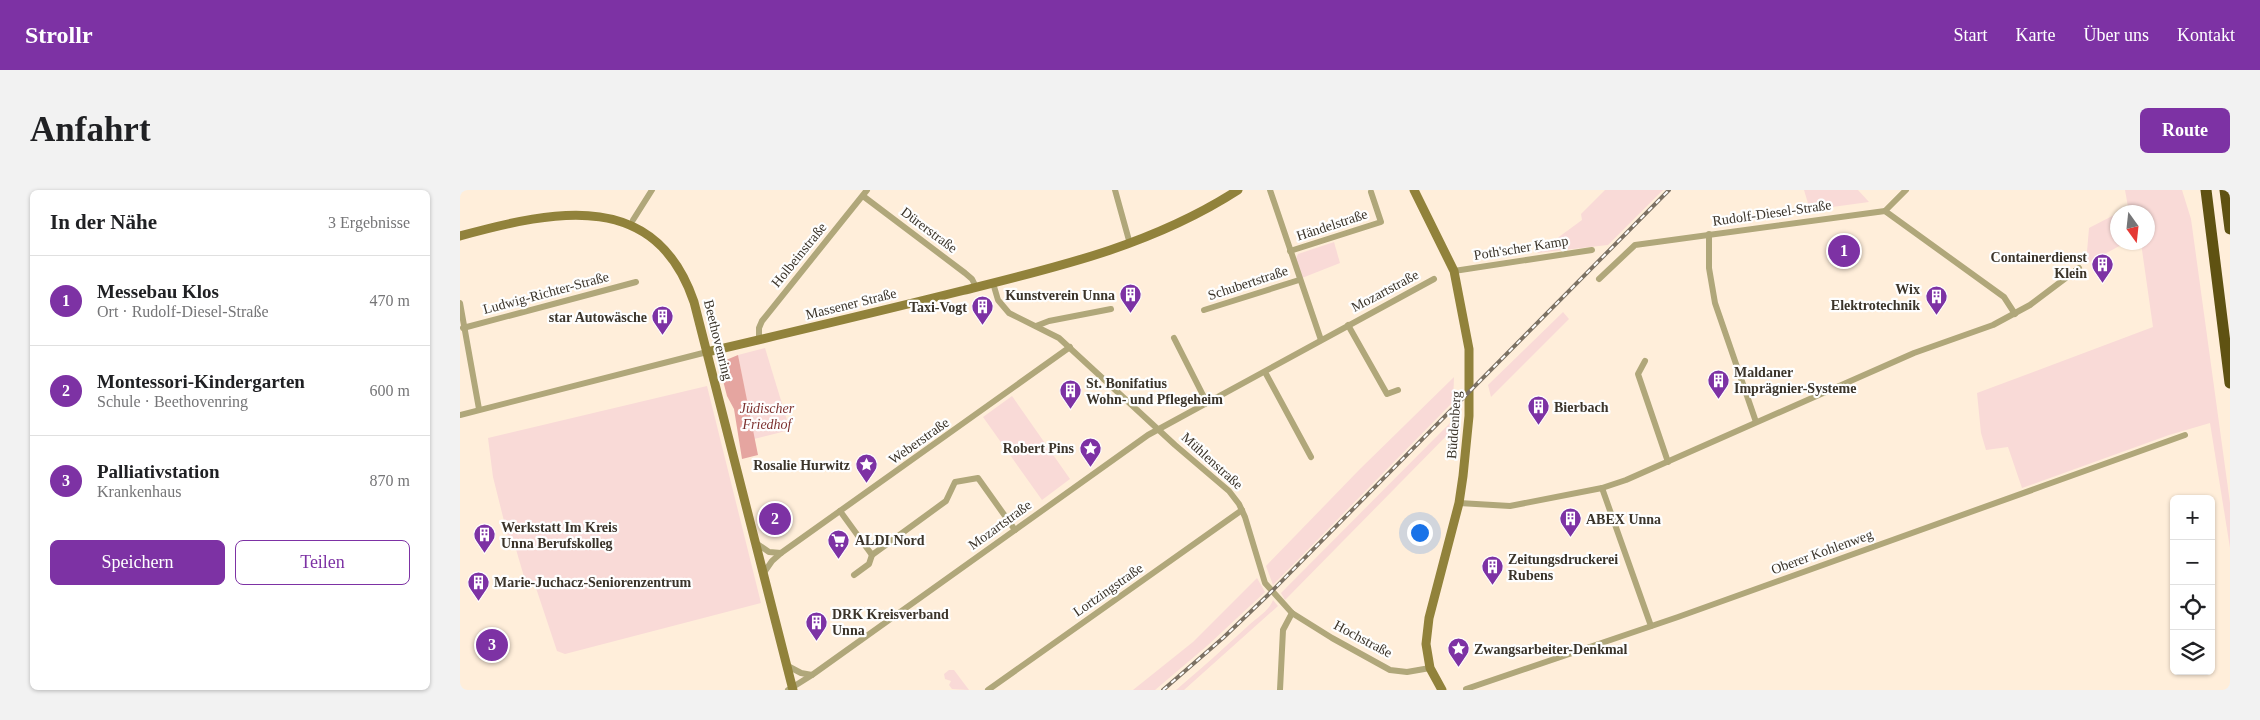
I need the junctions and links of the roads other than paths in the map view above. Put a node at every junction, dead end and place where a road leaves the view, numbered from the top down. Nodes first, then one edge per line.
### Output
1 (652, 190) edge
2 (1115, 190) edge
3 (1238, 190) edge
4 (1270, 190) edge
5 (1414, 190) edge
6 (1906, 190) edge
7 (2206, 190) edge
8 (2225, 190) edge
9 (864, 192) edge
10 (1371, 192) dead end
11 (1884, 210) junction
12 (633, 220) junction
13 (2230, 229) edge
14 (1709, 234) junction
15 (460, 236) edge
16 (1130, 244) junction
17 (1592, 250) dead end
18 (1290, 251) junction
19 (2079, 268) dead end
20 (1454, 271) junction
21 (1434, 279) dead end
22 (1599, 279) dead end
23 (1299, 280) junction
24 (636, 282) dead end
25 (993, 283) junction
26 (976, 287) junction
27 (460, 303) edge
28 (1111, 309) dead end
29 (1204, 310) dead end
30 (2015, 314) junction
31 (1348, 325) junction
32 (1036, 326) junction
33 (463, 328) junction
34 (1174, 338) dead end
35 (759, 340) junction
36 (1321, 340) junction
37 (1070, 347) junction
38 (707, 352) junction
39 (1645, 361) dead end
40 (1265, 372) junction
41 (2230, 383) edge
42 (1398, 390) dead end
43 (1208, 403) junction
44 (480, 409) junction
45 (460, 415) edge
46 (1756, 422) junction
47 (1158, 430) junction
48 (2185, 435) dead end
49 (1311, 456) dead end
50 (1668, 462) junction
51 (1602, 488) junction
52 (1459, 503) junction
53 (1242, 510) junction
54 (840, 511) junction
55 (1015, 530) junction
56 (755, 542) junction
57 (781, 553) junction
58 (872, 555) junction
59 (763, 574) junction
60 (854, 575) dead end
61 (1292, 613) junction
62 (1651, 626) junction
63 (786, 665) junction
64 (1430, 668) junction
65 (812, 675) junction
66 (791, 689) edge
67 (1466, 689) edge
68 (988, 690) edge
69 (1280, 690) edge
70 (1442, 690) edge

1 - 12 street
2 - 16 street
3 - 16 main road, Massener Straße
4 - 18 street, Händelstraße
5 - 20 main road, Büddenberg
6 - 11 street
7 - 41 highway
8 - 13 highway
9 - 26 street, Dürerstraße
9 - 35 street, Holbeinstraße
10 - 18 street, Händelstraße
11 - 14 street, Rudolf-Diesel-Straße
11 - 30 street
12 - 15 main road, Beethovenring
12 - 38 main road, Beethovenring
14 - 22 street, Rudolf-Diesel-Straße
14 - 46 street
16 - 25 main road, Massener Straße
17 - 20 street, Poth'scher Kamp
18 - 23 street, Händelstraße
19 - 30 street
20 - 52 main road, Büddenberg
21 - 31 street, Mozartstraße
23 - 29 street, Schubertstraße
23 - 36 street, Händelstraße
24 - 33 street, Ludwig-Richter-Straße
25 - 26 main road, Massener Straße
25 - 32 street, Mühlenstraße
26 - 35 main road, Massener Straße
27 - 33 street
28 - 32 street
30 - 46 street
31 - 36 street, Mozartstraße
31 - 42 street, Mozartstraße
32 - 37 street, Mühlenstraße
33 - 44 street
34 - 43 street
35 - 38 main road, Massener Straße
36 - 40 street, Mozartstraße
37 - 47 street, Mühlenstraße
37 - 54 street, Weberstraße
38 - 44 street, Massener Straße
38 - 56 main road, Beethovenring
39 - 50 street
40 - 43 street, Mozartstraße
40 - 49 street
43 - 47 street, Mozartstraße
44 - 45 street, Massener Straße
46 - 50 street
47 - 53 street, Mühlenstraße
47 - 55 street, Mozartstraße
48 - 62 street, Oberer Kohlenweg
50 - 51 street
51 - 52 street
51 - 62 street
52 - 64 main road, Büddenberg
53 - 61 street, Mühlenstraße
53 - 68 street, Lortzingstraße
54 - 57 street, Weberstraße
54 - 58 street
55 - 58 street
55 - 65 street, Mozartstraße
56 - 57 street
56 - 59 main road, Beethovenring
57 - 59 street, Weberstraße
58 - 60 street
59 - 63 main road, Beethovenring
61 - 64 street, Hochstraße
61 - 69 street
62 - 67 street, Oberer Kohlenweg
63 - 65 street
63 - 66 main road, Beethovenring
64 - 70 main road
65 - 66 street, Mozartstraße

